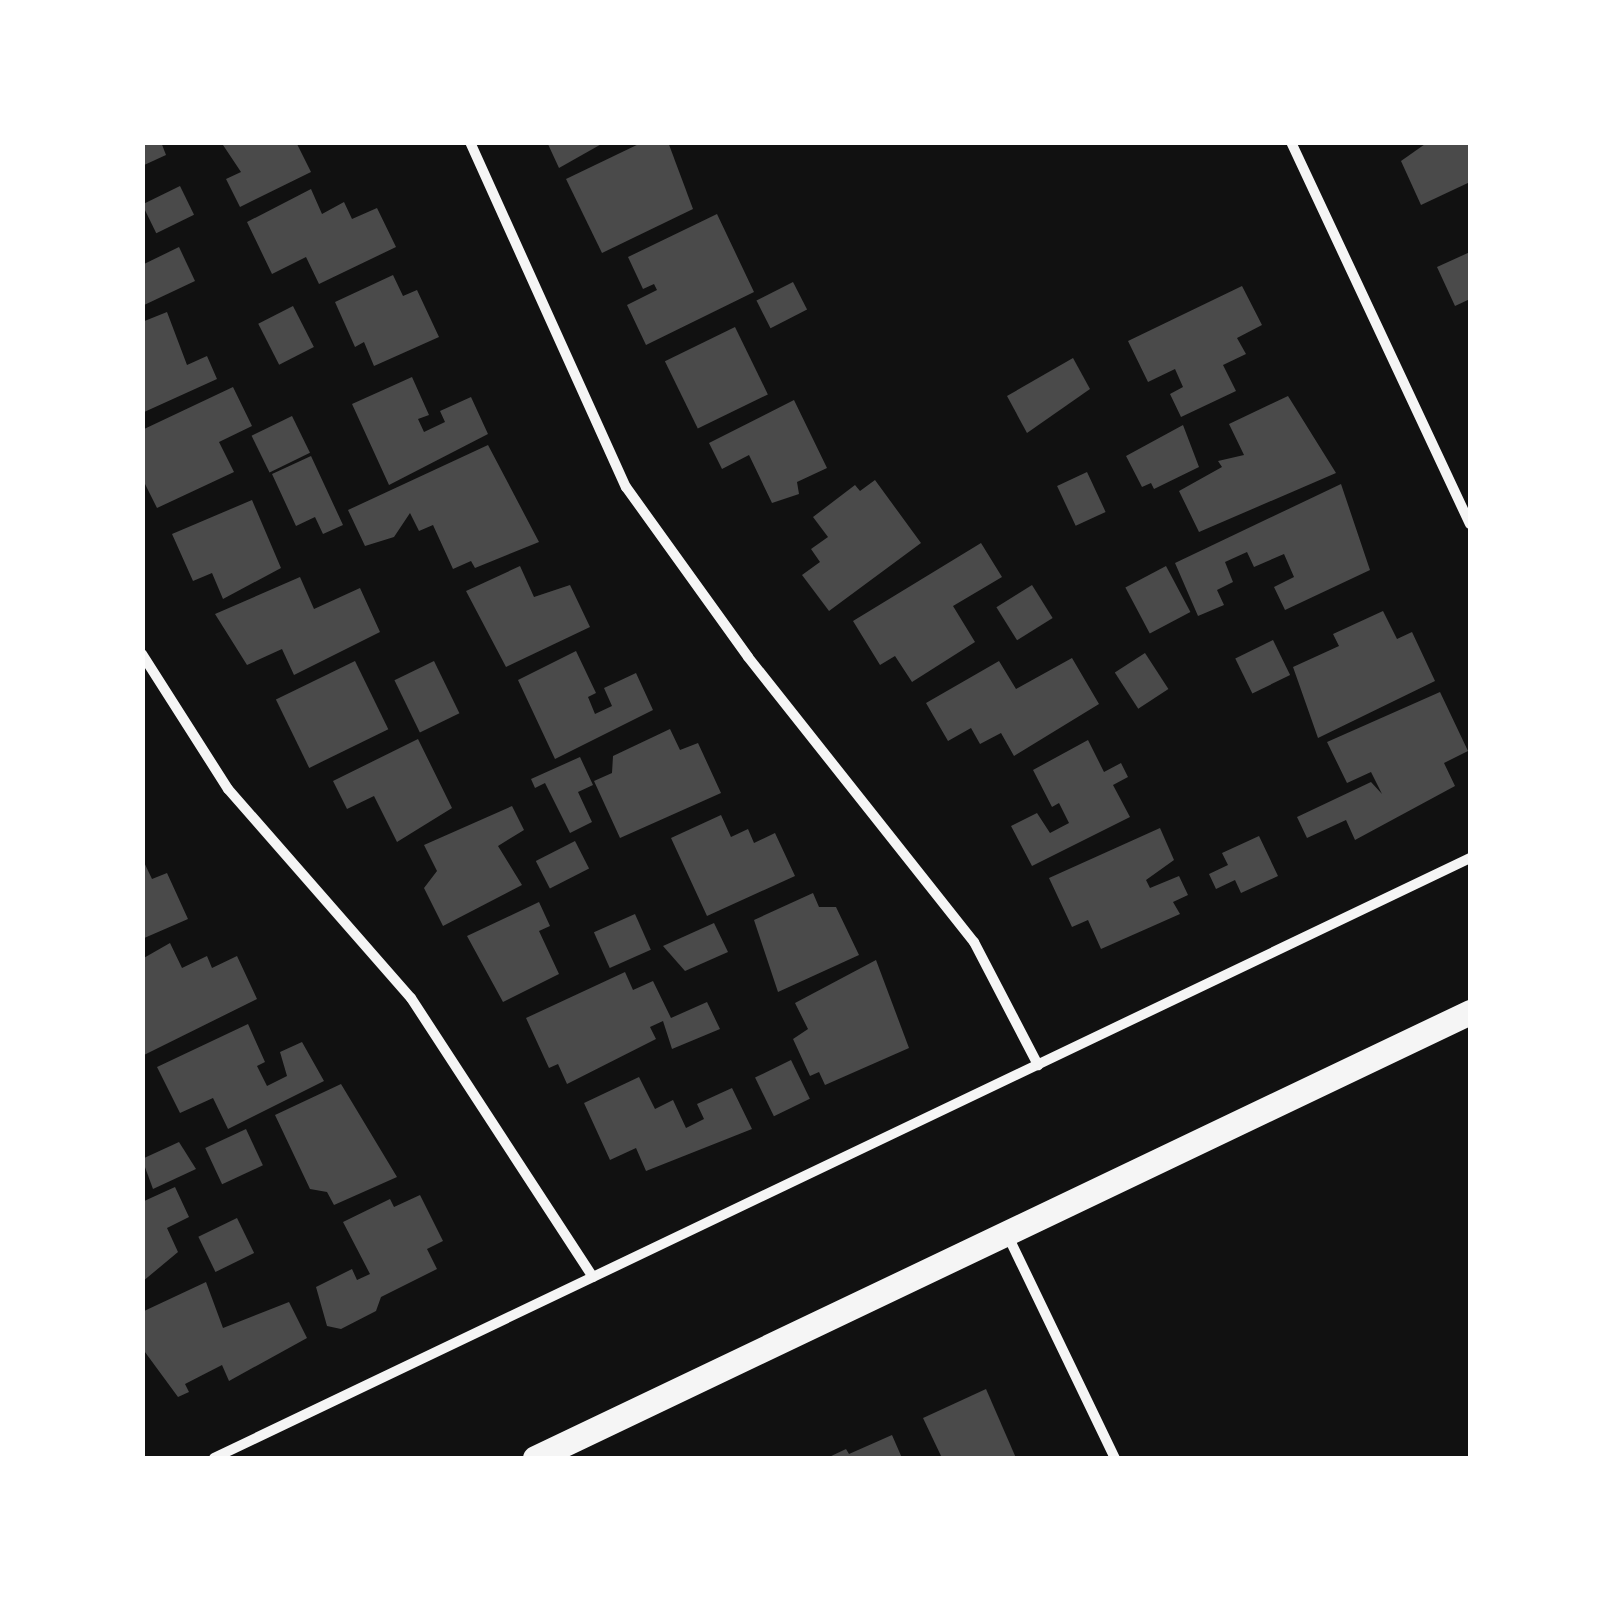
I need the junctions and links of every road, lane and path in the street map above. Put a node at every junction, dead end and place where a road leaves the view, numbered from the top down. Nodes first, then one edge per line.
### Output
1 (470, 142) edge
2 (1291, 142) edge
3 (1470, 524) edge
4 (142, 654) edge
5 (1470, 858) edge
6 (1470, 1012) edge
7 (1038, 1065) junction
8 (1006, 1234) junction
9 (593, 1278) junction
10 (214, 1458) edge
11 (535, 1458) edge
12 (1116, 1458) edge

1 - 7 street
2 - 3 street
4 - 9 street
5 - 7 street
6 - 8 main road
7 - 9 street
8 - 11 main road
8 - 12 street
9 - 10 street

